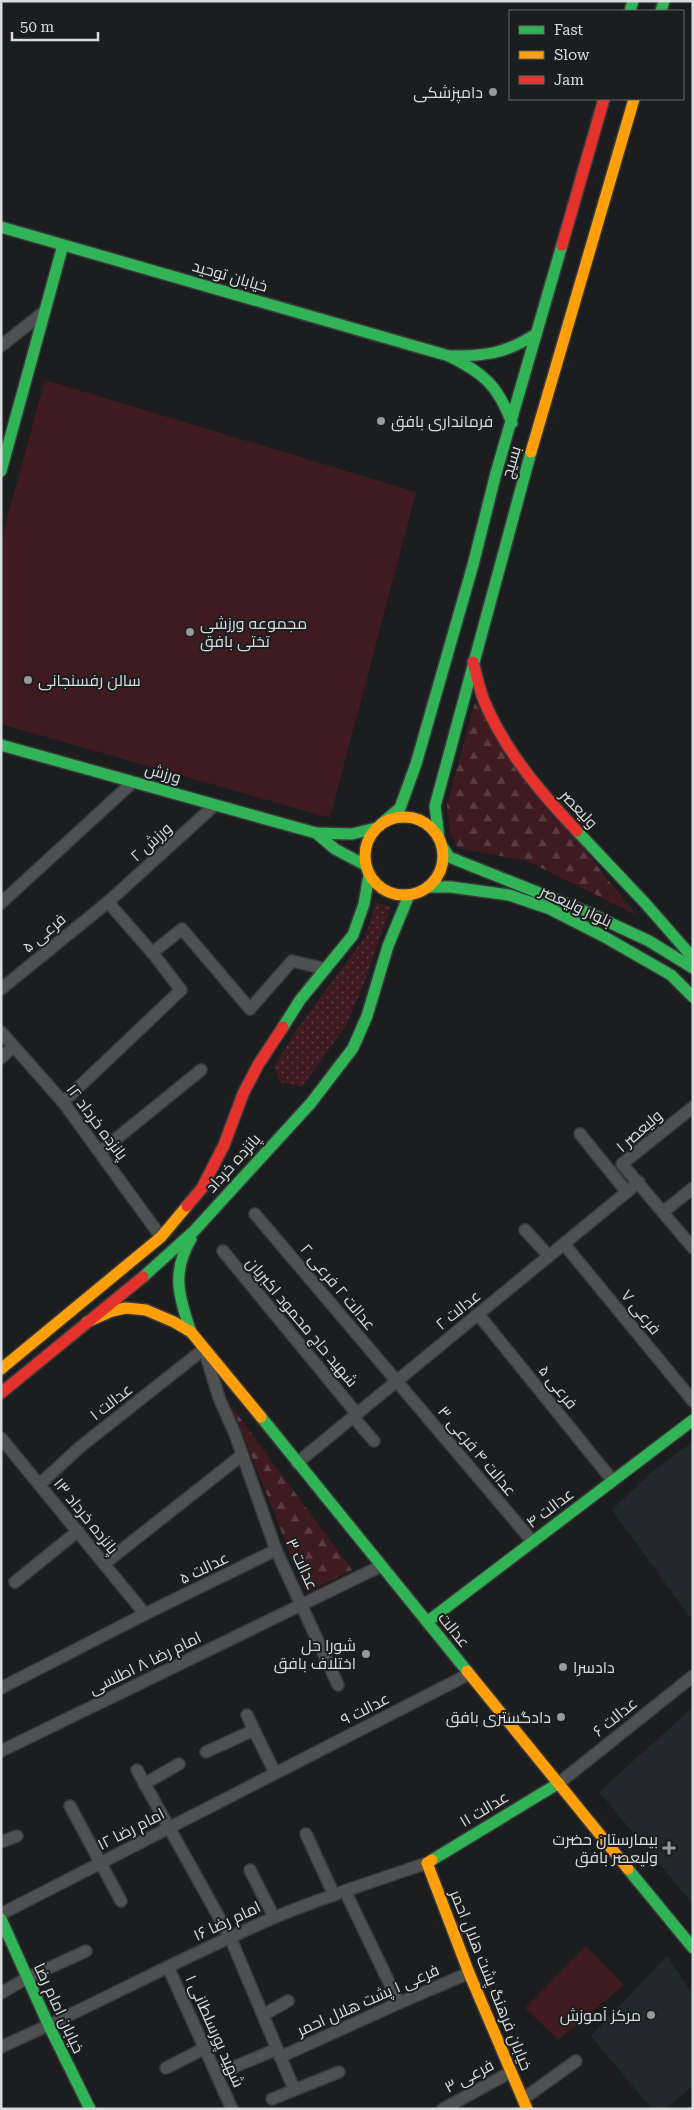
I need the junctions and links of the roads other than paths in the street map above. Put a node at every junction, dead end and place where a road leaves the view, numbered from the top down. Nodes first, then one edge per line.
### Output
1 (604, 100) edge
2 (634, 100) edge
3 (1, 227) edge
4 (63, 245) junction
5 (45, 311) junction
6 (536, 334) junction
7 (1, 346) edge
8 (449, 356) junction
9 (512, 423) junction
10 (1, 472) edge
11 (501, 507) junction
12 (486, 566) junction
13 (473, 662) junction
14 (1, 745) edge
15 (133, 782) junction
16 (215, 805) junction
17 (379, 826) junction
18 (316, 833) junction
19 (440, 842) junction
20 (367, 870) junction
21 (428, 887) junction
22 (409, 895) junction
23 (108, 902) junction
24 (1, 903) edge
25 (152, 953) junction
26 (693, 958) edge
27 (693, 968) edge
28 (326, 970) junction
29 (1, 989) edge
30 (693, 997) edge
31 (1, 1032) edge
32 (14, 1047) junction
33 (1, 1058) edge
34 (202, 1070) dead end
35 (63, 1102) junction
36 (693, 1107) edge
37 (580, 1134) dead end
38 (100, 1152) junction
39 (638, 1182) junction
40 (693, 1188) edge
41 (627, 1192) junction
42 (663, 1212) junction
43 (211, 1213) junction
44 (255, 1214) dead end
45 (525, 1230) dead end
46 (161, 1238) junction
47 (564, 1244) junction
48 (693, 1248) edge
49 (222, 1251) dead end
50 (548, 1256) junction
51 (478, 1314) junction
52 (87, 1322) junction
53 (191, 1332) junction
54 (204, 1349) junction
55 (1, 1369) edge
56 (396, 1381) junction
57 (1, 1393) edge
58 (693, 1401) edge
59 (355, 1415) junction
60 (693, 1420) edge
61 (1, 1438) edge
62 (374, 1441) dead end
63 (242, 1455) junction
64 (297, 1463) junction
65 (613, 1481) junction
66 (40, 1484) junction
67 (78, 1531) junction
68 (532, 1542) junction
69 (276, 1550) junction
70 (104, 1564) junction
71 (381, 1566) junction
72 (15, 1582) dead end
73 (303, 1605) junction
74 (146, 1614) junction
75 (427, 1622) junction
76 (469, 1674) junction
77 (693, 1676) edge
78 (338, 1685) dead end
79 (1, 1688) edge
80 (247, 1714) dead end
81 (254, 1730) junction
82 (1, 1751) edge
83 (206, 1752) dead end
84 (179, 1764) dead end
85 (137, 1770) dead end
86 (275, 1773) junction
87 (558, 1783) junction
88 (144, 1784) junction
89 (70, 1806) dead end
90 (169, 1828) junction
91 (306, 1834) dead end
92 (17, 1836) dead end
93 (1, 1842) edge
94 (102, 1862) junction
95 (426, 1863) junction
96 (250, 1870) dead end
97 (345, 1891) junction
98 (334, 1895) junction
99 (121, 1901) dead end
100 (1, 1914) edge
101 (274, 1918) junction
102 (1, 1919) edge
103 (230, 1937) junction
104 (693, 1948) edge
105 (86, 1951) dead end
106 (168, 1966) junction
107 (469, 1973) junction
108 (28, 1978) junction
109 (1, 1993) edge
110 (288, 2001) dead end
111 (399, 2002) junction
112 (263, 2015) junction
113 (49, 2026) junction
114 (1, 2047) edge
115 (205, 2048) junction
116 (279, 2053) junction
117 (576, 2061) dead end
118 (166, 2068) dead end
119 (339, 2072) dead end
120 (511, 2072) junction
121 (217, 2074) junction
122 (294, 2089) junction
123 (272, 2100) dead end
124 (525, 2104) edge
125 (90, 2109) edge
126 (232, 2109) edge
127 (443, 2109) edge

1 - 6 main road, بسیج
2 - 11 main road, بسیج
3 - 4 main road, خیابان توحید
4 - 5 main road
4 - 8 main road, خیابان توحید
5 - 7 street
5 - 10 main road
6 - 8 main road
6 - 9 main road, بسیج
8 - 9 main road
9 - 11 main road, بسیج
11 - 12 main road, بسیج
11 - 12 main road, بسیج
12 - 13 main road, بسیج
12 - 17 main road, بسیج
13 - 19 main road, بسیج
13 - 26 main road, ولیعصر
14 - 15 main road, ورزش
15 - 16 main road, ورزش
15 - 24 street
16 - 18 main road, ورزش
16 - 23 street, ورزش ۲
17 - 18 main road, ورزش
17 - 19 main road
17 - 20 main road
18 - 20 main road, ورزش
19 - 21 main road
19 - 27 main road
20 - 22 main road
20 - 28 main road, پانزده خرداد
21 - 22 main road
21 - 30 main road, بلوار ولیعصر
22 - 43 main road, پانزده خرداد
23 - 25 street
23 - 29 street, فرعی ۵
25 - 28 street
25 - 35 street
28 - 46 main road, پانزده خرداد
31 - 32 street, پانزده خرداد ۱۲
32 - 33 street
32 - 35 street, پانزده خرداد ۱۲
34 - 38 street
35 - 38 street, پانزده خرداد ۱۲
36 - 39 street, ولیعصر ۱
37 - 41 street
38 - 46 street, پانزده خرداد ۱۲
39 - 41 street, عدالت ۲
39 - 42 street
40 - 42 street
41 - 47 street, عدالت ۲
42 - 48 street
43 - 52 main road, پانزده خرداد
43 - 53 main road, عدالت
44 - 56 street, عدالت ۲ فرعی ۲
45 - 50 street
46 - 55 main road, پانزده خرداد
47 - 50 street, عدالت ۲
47 - 58 street, فرعی ۷
49 - 59 street, شهید حاج محمود اکبریان
50 - 51 street, عدالت ۲
51 - 56 street, عدالت ۲
51 - 65 street, فرعی ۵
52 - 53 main road, عدالت
52 - 57 main road, پانزده خرداد
53 - 54 main road, عدالت
54 - 63 street, عدالت ۳
54 - 64 main road, عدالت
54 - 66 street, عدالت ۱
56 - 59 street, عدالت ۲
56 - 68 street, عدالت ۴ فرعی ۳
59 - 62 street, شهید حاج محمود اکبریان
59 - 64 street, عدالت ۲
60 - 65 main road, عدالت ۴
61 - 66 street, پانزده خرداد ۱۳
63 - 69 street, عدالت ۳
63 - 70 street
64 - 71 main road, عدالت
65 - 68 main road, عدالت ۴
66 - 67 street, پانزده خرداد ۱۳
67 - 70 street, پانزده خرداد ۱۳
67 - 72 street
68 - 75 main road, عدالت ۴
69 - 73 street, عدالت ۳
69 - 74 street, عدالت ۵
70 - 74 street, پانزده خرداد ۱۳
71 - 73 street, امام رضا ۸ اطلسی
71 - 75 main road, عدالت
73 - 78 street, عدالت ۳
73 - 82 street, امام رضا ۸ اطلسی
74 - 79 street, عدالت ۵
75 - 76 main road, عدالت
76 - 86 street, عدالت ۹
76 - 87 main road, عدالت
77 - 87 street, عدالت ۶
80 - 81 street
81 - 83 street
81 - 86 street
84 - 88 street
85 - 88 street
86 - 90 street, امام رضا ۱۲
87 - 95 main road, عدالت ۱۱
87 - 104 main road, عدالت
88 - 90 street
89 - 94 street
90 - 94 street, امام رضا ۱۲
90 - 103 street
91 - 98 street
92 - 93 street
94 - 99 street
94 - 100 street, امام رضا ۱۲
95 - 97 street, امام رضا ۱۶
95 - 107 main road, خیابان فرهنگ پشت هلال احمر
96 - 101 street
97 - 98 street, امام رضا ۱۶
97 - 111 street
98 - 101 street, امام رضا ۱۶
101 - 103 street, امام رضا ۱۶
102 - 108 main road, خیابان امام رضا
103 - 106 street, امام رضا ۱۶
103 - 112 street
105 - 108 street
106 - 113 street, امام رضا ۱۶
106 - 115 street, شهید پورسلطانی ۱
107 - 111 street, فرعی ۱ پشت هلال احمر
107 - 120 main road, خیابان فرهنگ پشت هلال احمر
108 - 109 street
108 - 113 main road, خیابان امام رضا
110 - 112 street
111 - 116 street, فرعی ۱ پشت هلال احمر
112 - 116 street
113 - 114 street, امام رضا ۱۶
113 - 125 main road, خیابان امام رضا
115 - 118 street
115 - 121 street, شهید پورسلطانی ۱
116 - 121 street, فرعی ۱ پشت هلال احمر
116 - 122 street
117 - 124 street
119 - 122 street
120 - 124 main road, خیابان فرهنگ پشت هلال احمر
120 - 127 street, فرعی ۳
121 - 126 street, شهید پورسلطانی ۱
122 - 123 street

